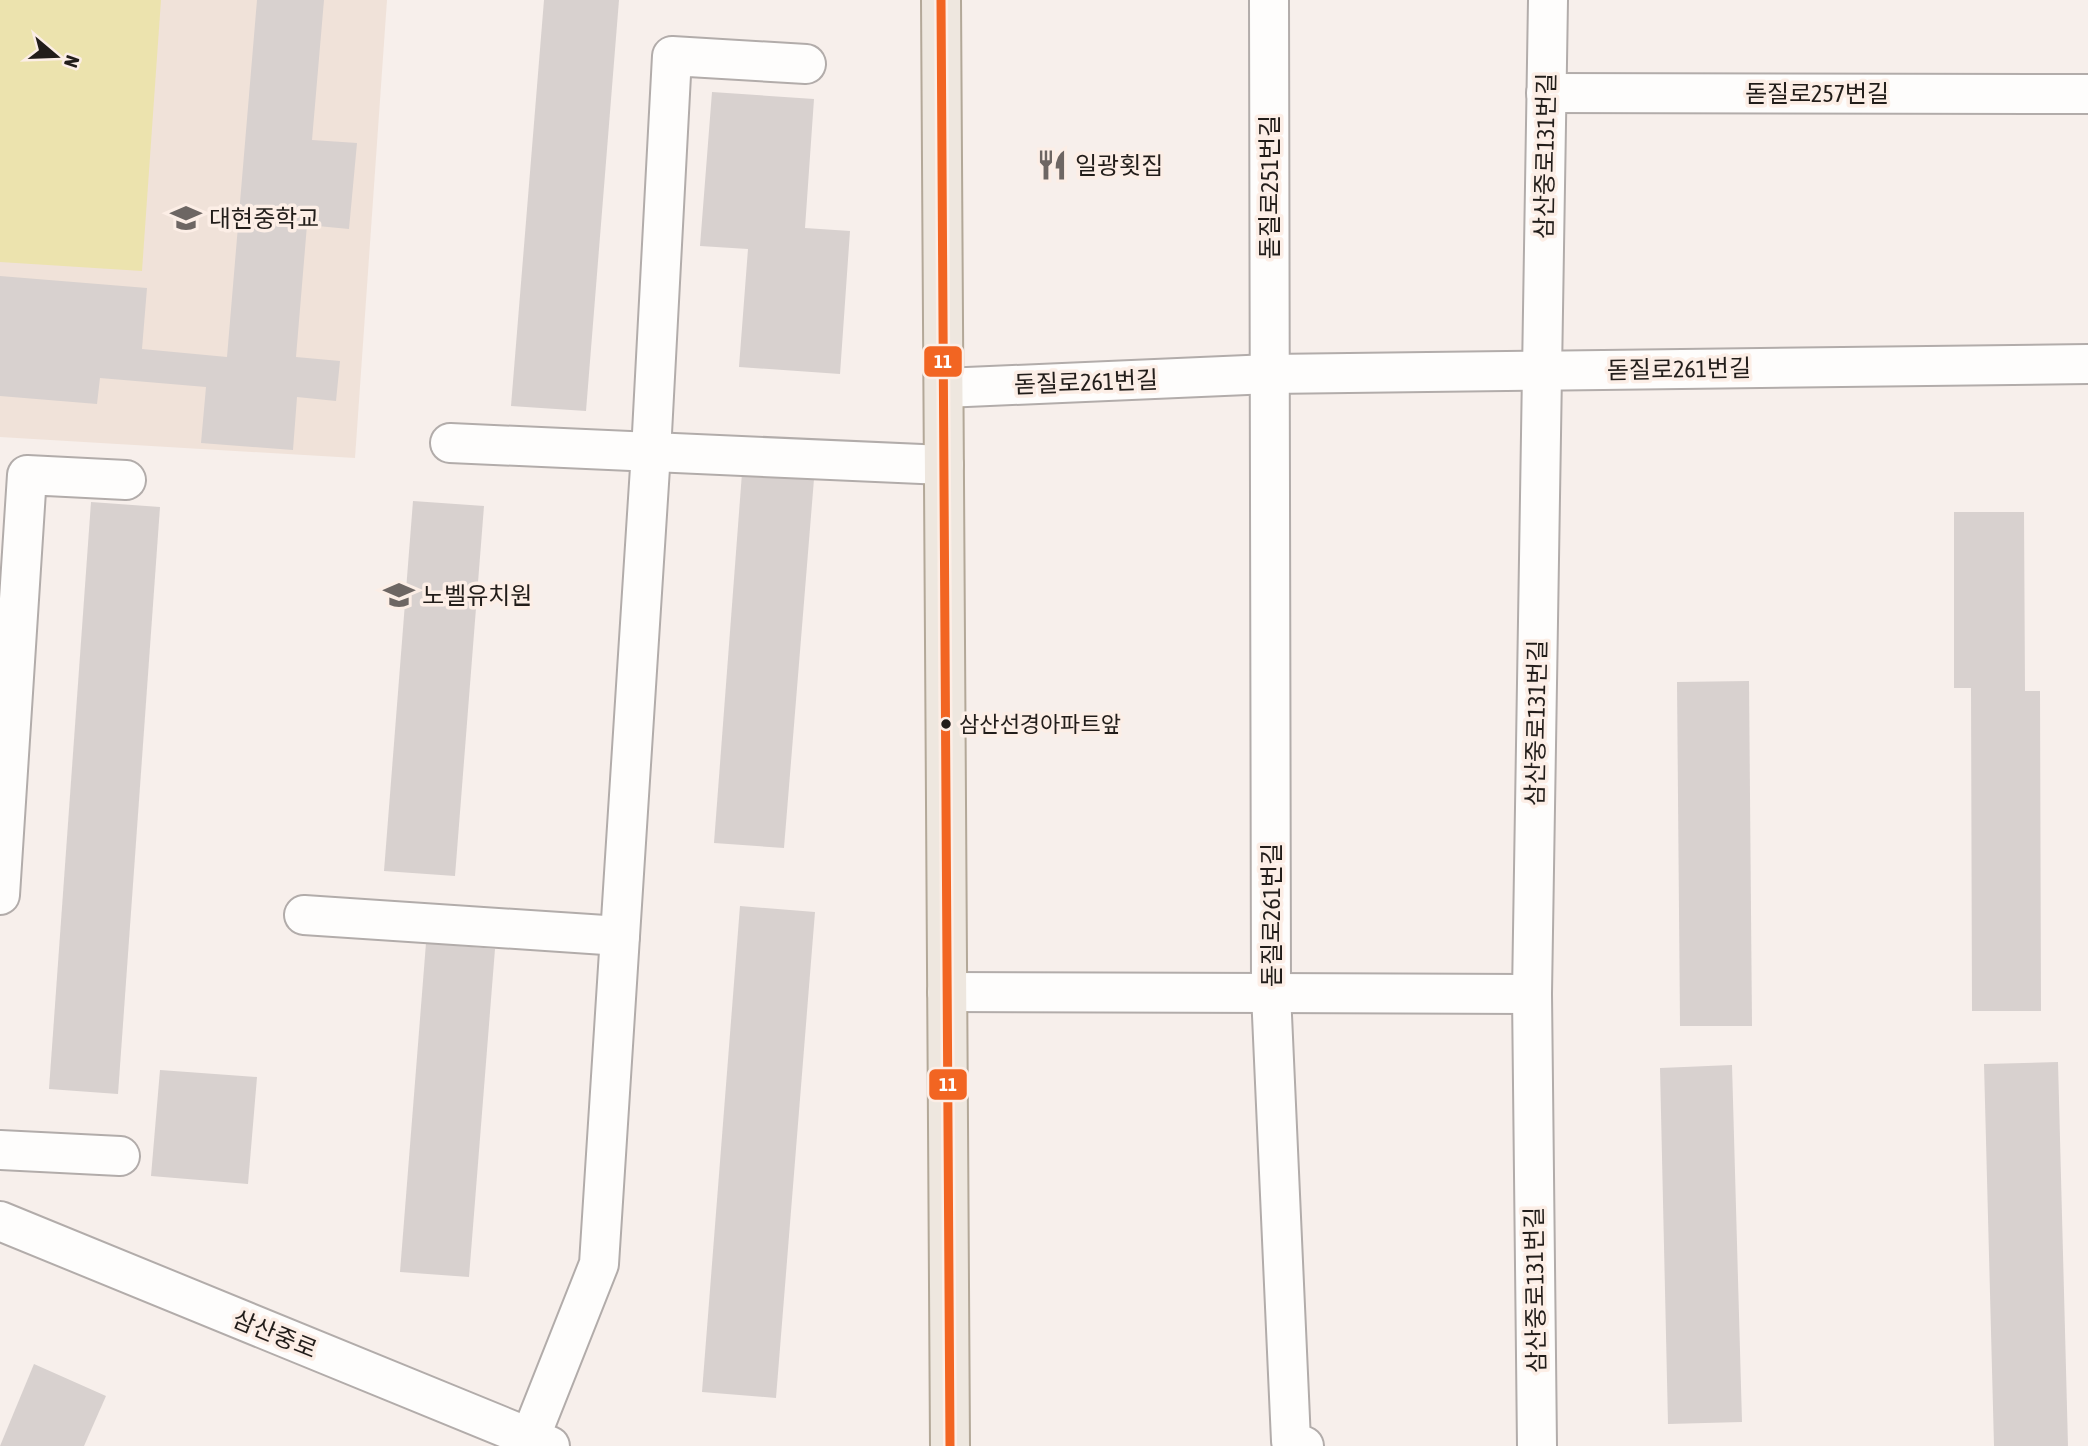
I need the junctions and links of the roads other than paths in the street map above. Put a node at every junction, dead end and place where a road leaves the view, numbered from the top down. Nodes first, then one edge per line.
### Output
1 (941, 0) edge
2 (1269, 0) edge
3 (1548, 0) edge
4 (806, 64) dead end
5 (1546, 93) junction
6 (2088, 94) edge
7 (2088, 364) edge
8 (1542, 371) junction
9 (1270, 374) junction
10 (944, 388) junction
11 (450, 443) dead end
12 (651, 452) junction
13 (944, 465) junction
14 (126, 480) dead end
15 (0, 895) edge
16 (304, 915) dead end
17 (620, 936) junction
18 (947, 992) junction
19 (1271, 993) junction
20 (1532, 994) junction
21 (0, 1150) edge
22 (120, 1156) dead end
23 (0, 1221) edge
24 (540, 1442) edge
25 (950, 1446) edge
26 (1304, 1446) edge
27 (1537, 1446) edge

1 - 10 main road
2 - 9 street, 돋질로251번길
3 - 5 street, 삼산중로131번길
4 - 12 street
5 - 6 street, 돋질로257번길
5 - 8 street, 삼산중로131번길
7 - 8 street, 돋질로261번길
8 - 9 street, 돋질로261번길
8 - 20 street, 삼산중로131번길
9 - 10 street, 돋질로261번길
9 - 19 street, 돋질로261번길
10 - 13 main road
11 - 12 street
12 - 13 street
12 - 17 street
13 - 18 main road
14 - 15 street
16 - 17 street
17 - 24 street
18 - 19 street
18 - 25 main road
19 - 20 street
19 - 26 street, 돋질로261번길
20 - 27 street, 삼산중로131번길
21 - 22 street
23 - 24 street, 삼산중로

